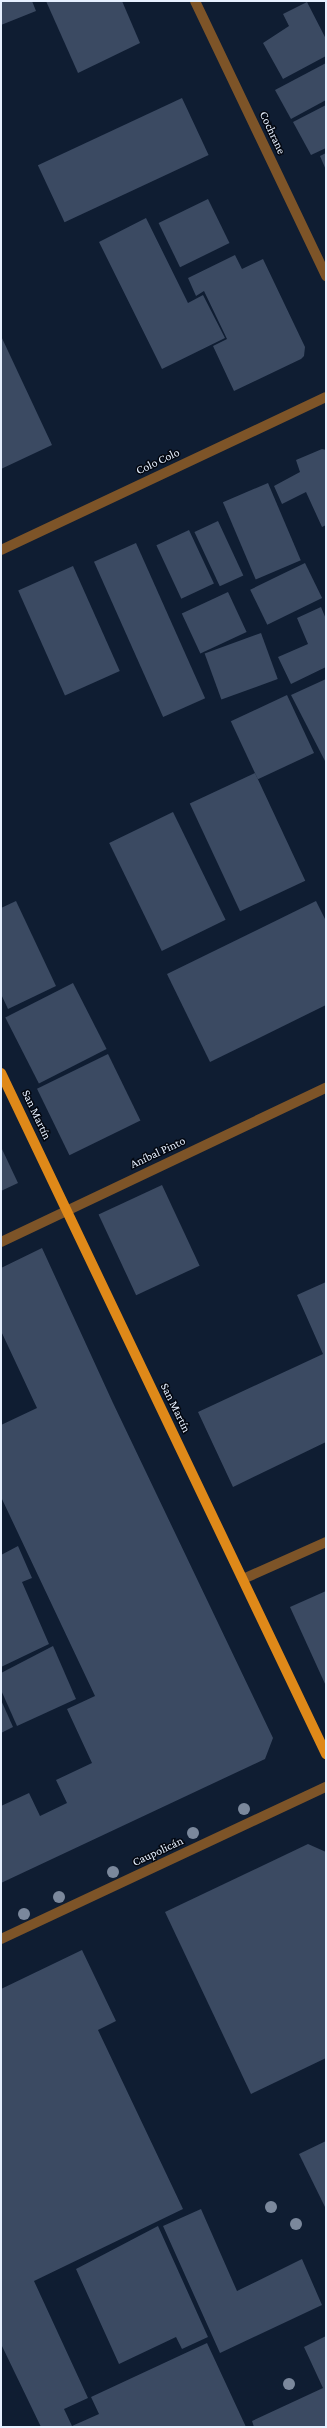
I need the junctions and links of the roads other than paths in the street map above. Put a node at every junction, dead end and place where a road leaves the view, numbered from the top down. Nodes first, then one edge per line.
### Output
1 (195, 1) edge
2 (326, 276) edge
3 (326, 397) edge
4 (1, 550) edge
5 (1, 1073) edge
6 (326, 1088) edge
7 (67, 1211) junction
8 (1, 1242) edge
9 (326, 1542) edge
10 (243, 1579) junction
11 (326, 1754) edge
12 (326, 1787) edge
13 (1, 1939) edge

1 - 2 street, Cochrane
3 - 4 street, Colo Colo
5 - 7 main road, San Martín
6 - 7 street, Aníbal Pinto
7 - 8 street, Aníbal Pinto
7 - 10 main road, San Martín
9 - 10 street
10 - 11 main road, San Martín
12 - 13 street, Caupolicán

